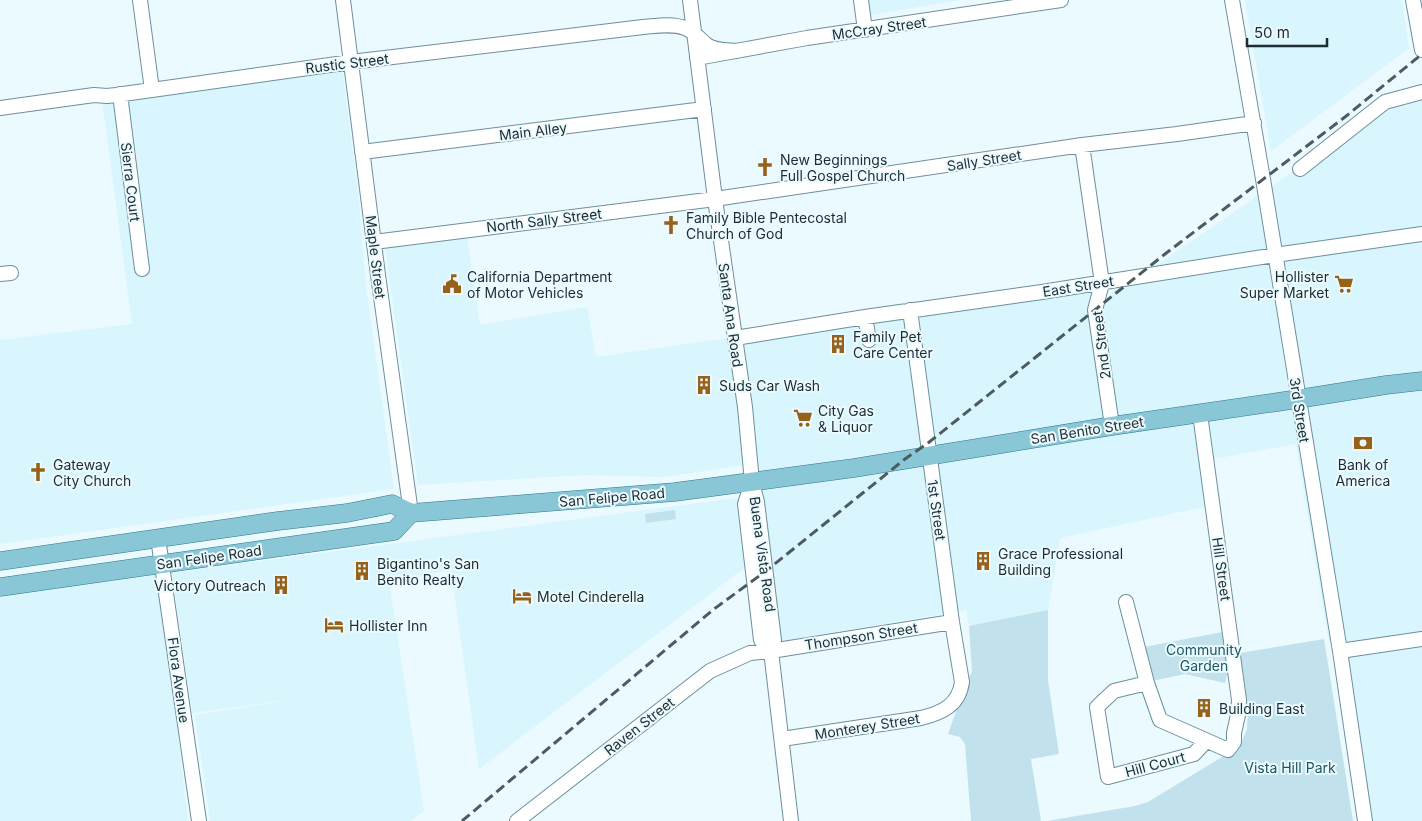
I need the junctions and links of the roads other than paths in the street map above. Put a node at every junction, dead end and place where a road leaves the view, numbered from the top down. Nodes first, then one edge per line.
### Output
1 (140, 0) edge
2 (344, 0) edge
3 (690, 0) edge
4 (861, 0) edge
5 (1061, 0) edge
6 (1232, 0) edge
7 (1413, 0) edge
8 (865, 30) junction
9 (694, 33) junction
10 (1422, 50) edge
11 (737, 51) junction
12 (697, 58) junction
13 (351, 62) junction
14 (152, 90) junction
15 (1422, 92) edge
16 (120, 94) junction
17 (0, 108) edge
18 (704, 109) junction
19 (1254, 122) junction
20 (1082, 145) junction
21 (362, 152) junction
22 (1300, 169) dead end
23 (715, 199) junction
24 (1422, 234) edge
25 (374, 242) junction
26 (1275, 255) junction
27 (142, 269) dead end
28 (1102, 283) junction
29 (910, 310) junction
30 (865, 317) junction
31 (734, 338) junction
32 (869, 340) dead end
33 (1422, 381) edge
34 (1298, 399) junction
35 (1200, 414) junction
36 (1112, 426) junction
37 (930, 455) junction
38 (752, 482) junction
39 (411, 513) junction
40 (158, 538) junction
41 (0, 561) edge
42 (162, 564) junction
43 (0, 586) edge
44 (1126, 602) dead end
45 (952, 622) junction
46 (1422, 639) edge
47 (771, 651) junction
48 (1340, 651) junction
49 (1147, 683) junction
50 (950, 706) joint
51 (782, 739) junction
52 (1206, 741) junction
53 (1228, 750) joint
54 (199, 821) edge
55 (517, 821) edge
56 (791, 821) edge
57 (1365, 821) edge

1 - 14 street
2 - 13 street, Maple Street
3 - 9 street, Santa Ana Road
4 - 8 street
5 - 8 street, McCray Street
6 - 19 street, 3rd Street
7 - 10 street
8 - 11 street, McCray Street
9 - 11 street
9 - 12 street, Santa Ana Road
9 - 13 street, Rustic Street
11 - 12 street, McCray Street
12 - 18 street, Santa Ana Road
13 - 14 street, Rustic Street
13 - 21 street, Maple Street
14 - 16 street, Rustic Street
15 - 22 street
16 - 17 street, Rustic Street
16 - 27 street, Sierra Court
18 - 21 street, Main Alley
18 - 23 street, Santa Ana Road
19 - 20 street, Sally Street
19 - 26 street, 3rd Street
20 - 23 street, Sally Street
20 - 28 street, 2nd Street
21 - 25 street, Maple Street
23 - 25 street, North Sally Street
23 - 31 street, Santa Ana Road
24 - 26 street, East Street
25 - 39 street, Maple Street
26 - 28 street, East Street
26 - 34 street, 3rd Street
28 - 29 street, East Street
28 - 36 street, 2nd Street
29 - 30 street, East Street
29 - 37 street, 1st Street
30 - 31 street, East Street
30 - 32 street
31 - 38 street, Santa Ana Road
33 - 34 main road, San Benito Street
34 - 35 main road, San Benito Street
34 - 48 street, 3rd Street
35 - 36 main road, San Benito Street
35 - 53 street, Hill Street
36 - 37 main road, San Benito Street
37 - 38 main road, San Benito Street
37 - 45 street, 1st Street
38 - 39 main road, San Felipe Road
38 - 47 street, Buena Vista Road
39 - 40 main road, San Felipe Road
39 - 42 main road, San Felipe Road
40 - 41 main road, San Felipe Road
40 - 42 street, Flora Avenue
42 - 43 main road, San Felipe Road
42 - 54 street, Flora Avenue
44 - 49 street, Hill Court
45 - 47 street, Thompson Street
45 - 50 street, 1st Street
46 - 48 street
47 - 51 street, Buena Vista Road
47 - 55 street, Raven Street
48 - 57 street, 3rd Street
49 - 52 street, Hill Court
49 - 52 street, Hill Court
50 - 51 street, Monterey Street
51 - 56 street, Buena Vista Road
52 - 53 street, Hill Court

